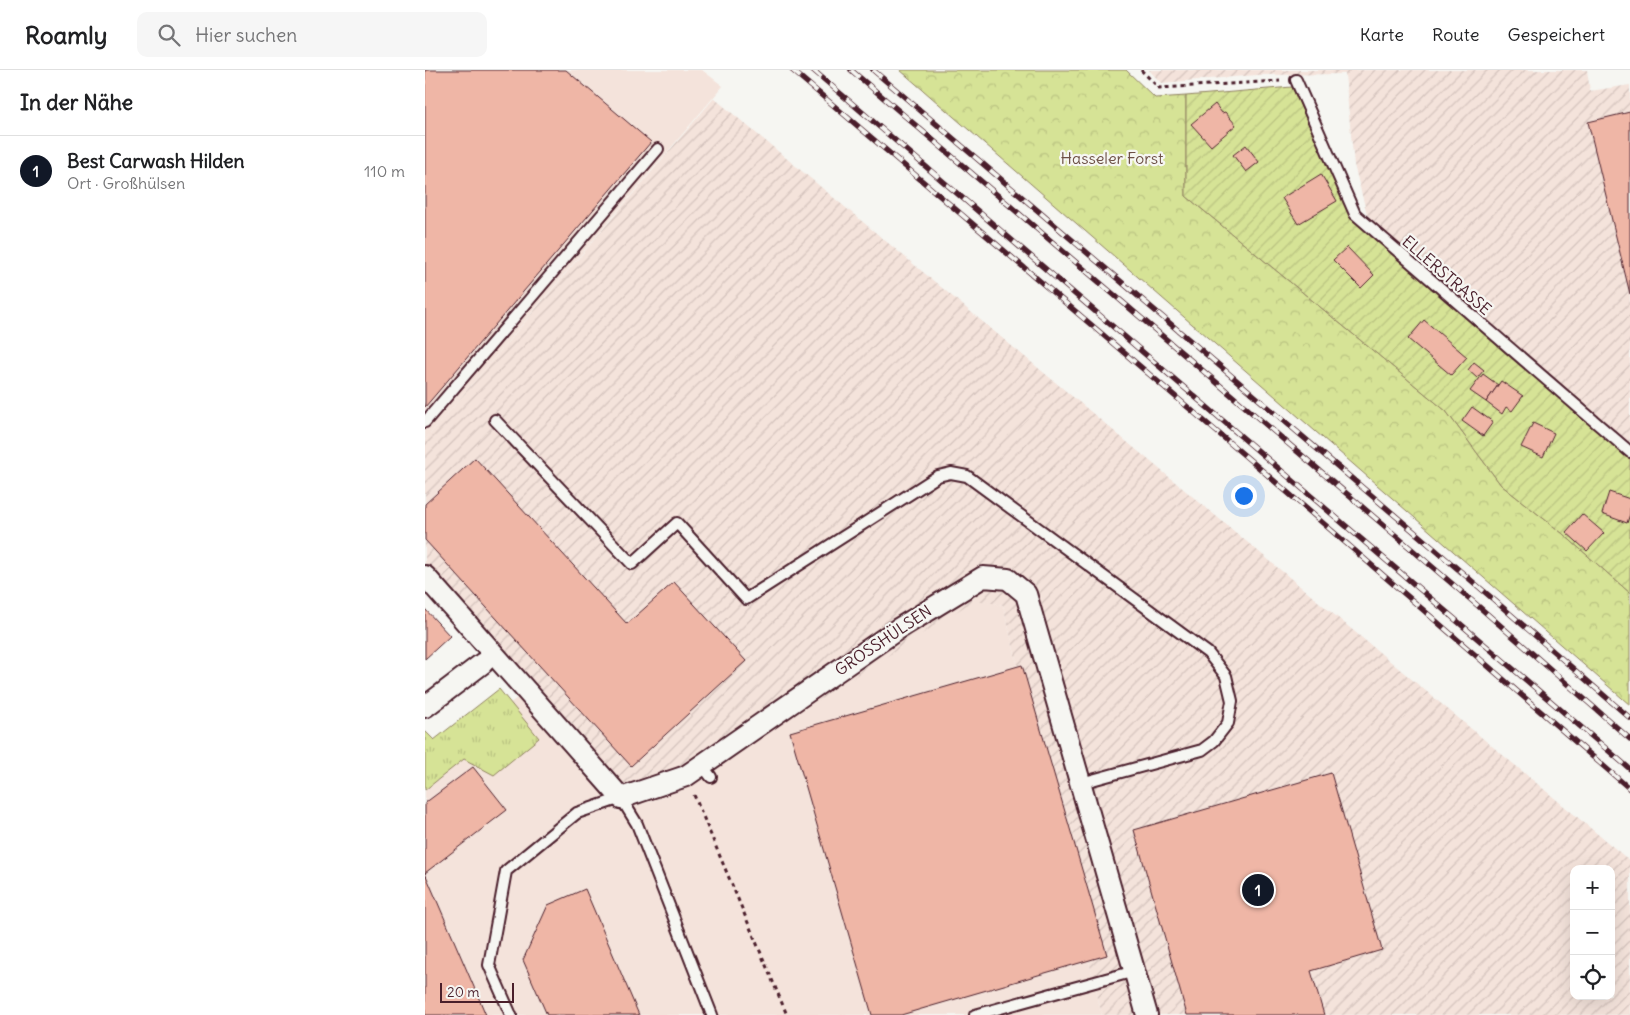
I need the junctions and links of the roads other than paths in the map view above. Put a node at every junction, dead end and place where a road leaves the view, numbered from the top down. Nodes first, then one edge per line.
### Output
1 (1297, 80) road end
2 (658, 149) dead end
3 (495, 420) dead end
4 (425, 422) edge
5 (1630, 452) edge
6 (425, 576) edge
7 (483, 663) dead end
8 (425, 707) edge
9 (1081, 784) junction
10 (621, 798) junction
11 (1135, 971) junction
12 (511, 1015) edge
13 (712, 1015) edge
14 (975, 1015) edge
15 (1147, 1015) edge

1 - 5 lane, ELLERSTRASSE
2 - 4 lane
3 - 9 lane
6 - 10 street
7 - 8 street
9 - 10 street, GROSSHÜLSEN
9 - 11 street, GROSSHÜLSEN
10 - 12 lane
10 - 13 lane
11 - 14 lane
11 - 15 street, GROSSHÜLSEN

